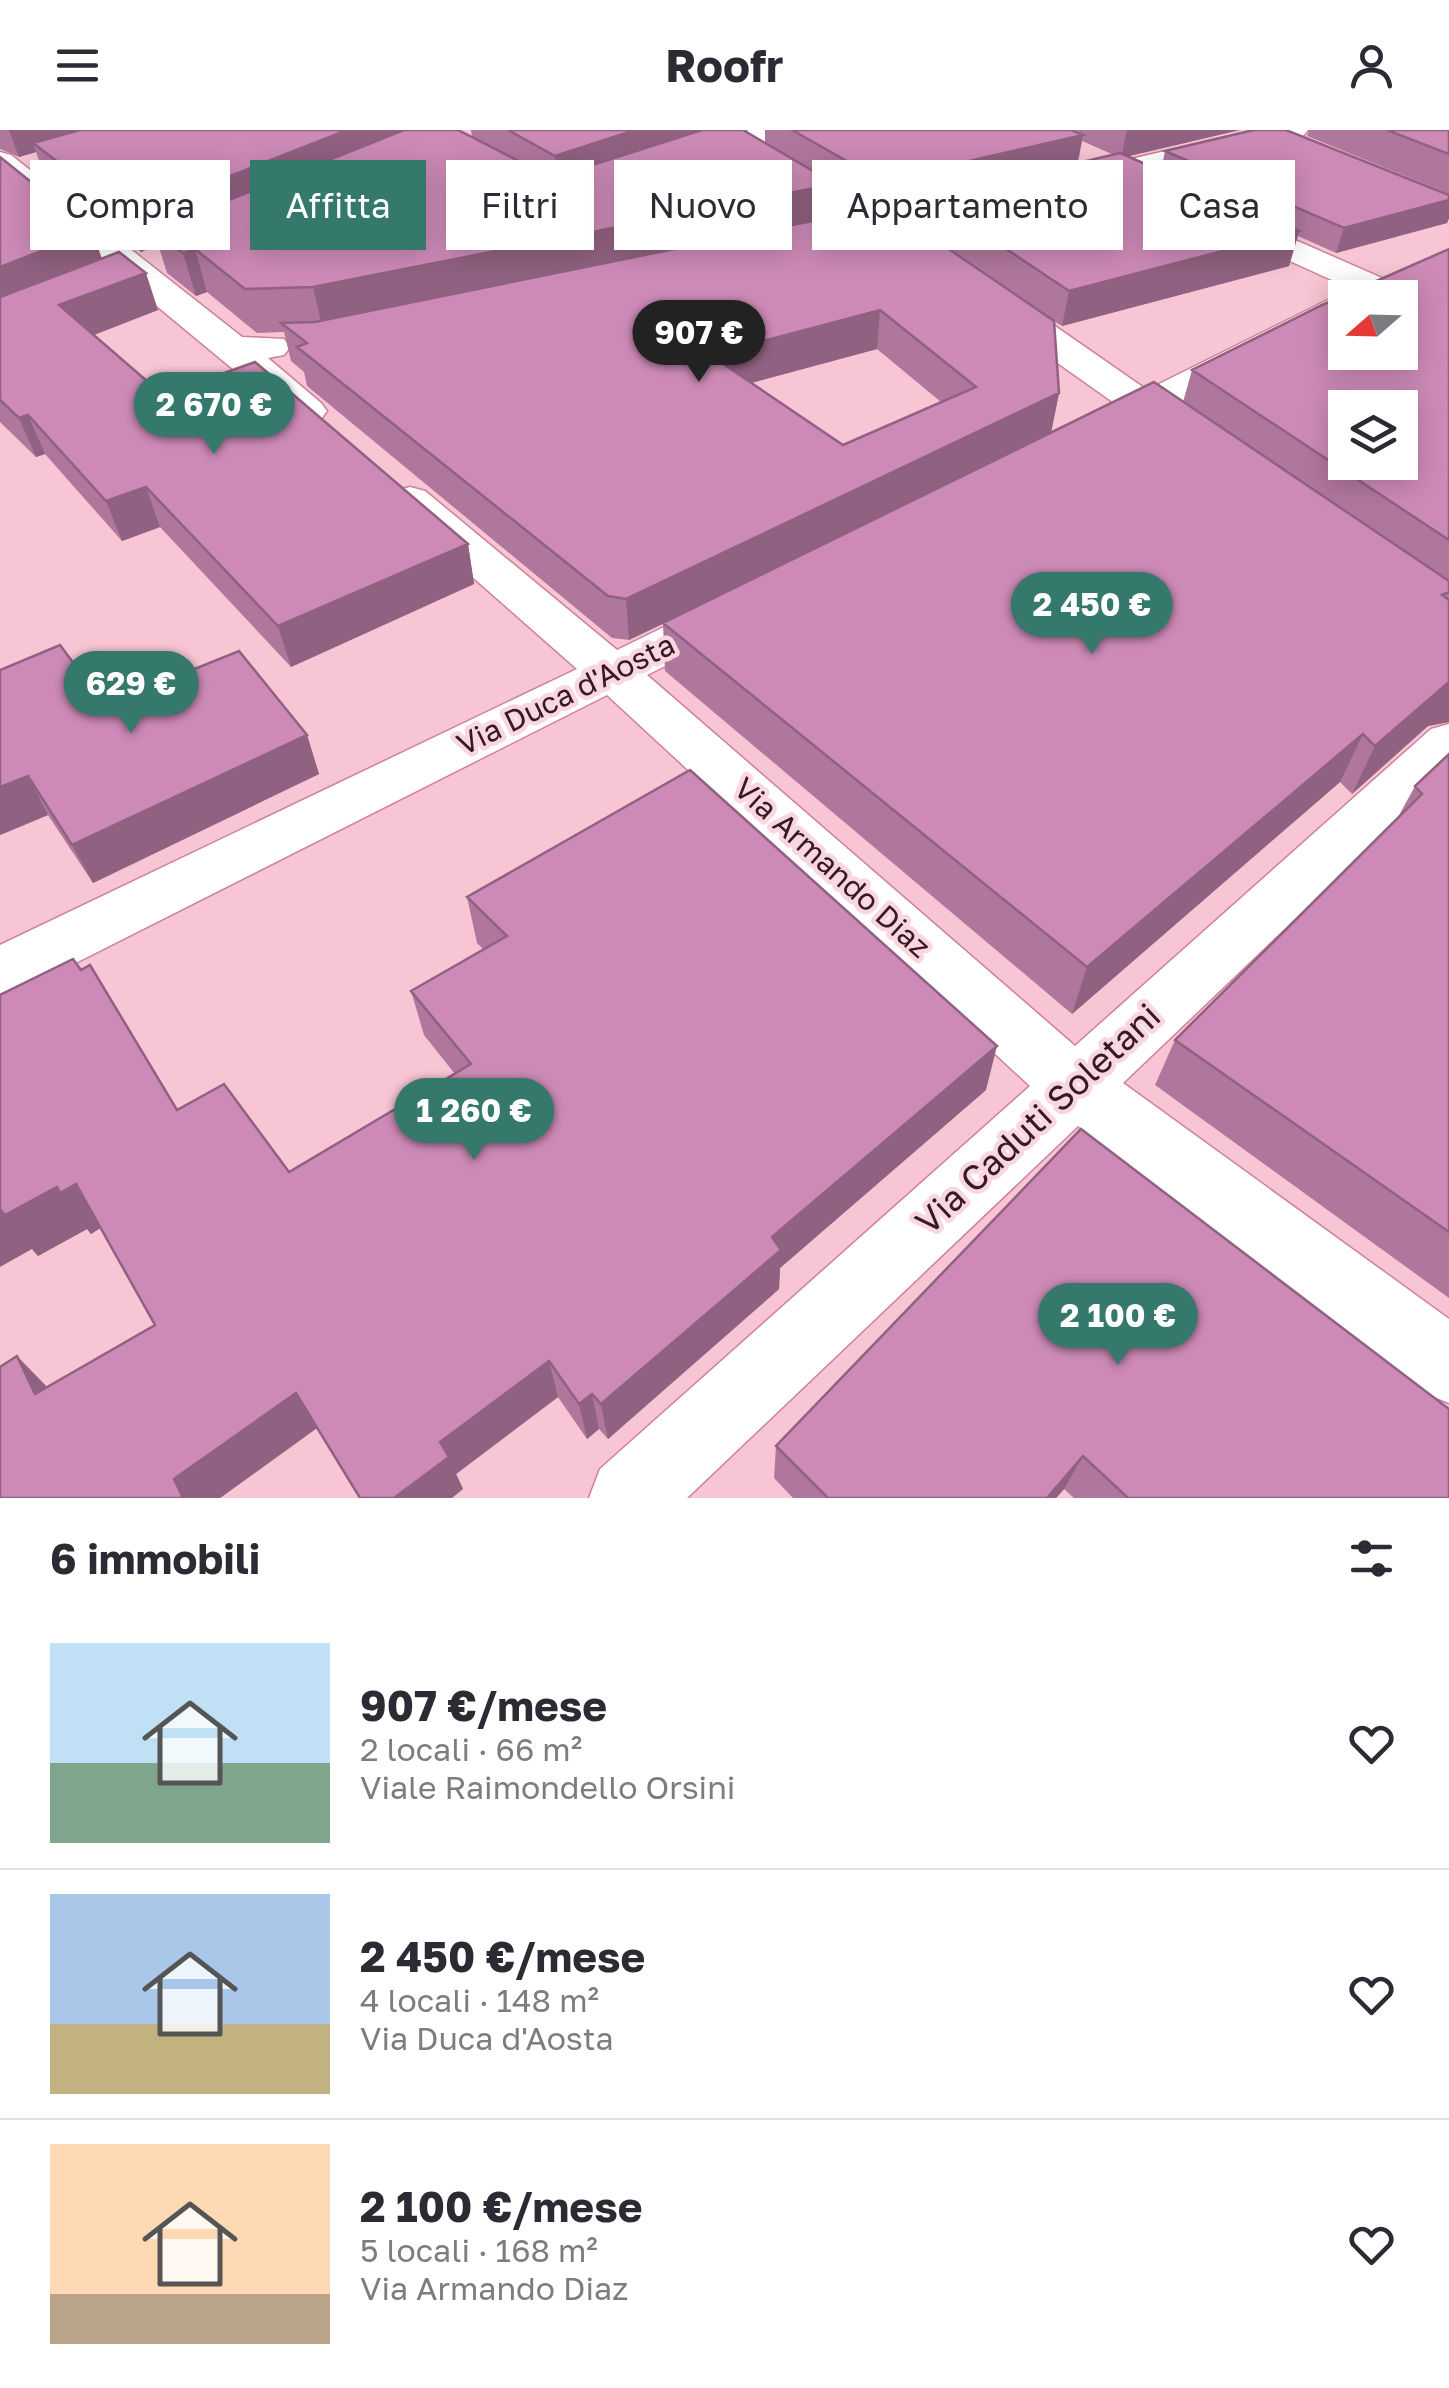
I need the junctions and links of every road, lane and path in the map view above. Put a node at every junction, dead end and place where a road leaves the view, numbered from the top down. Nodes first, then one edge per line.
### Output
1 (778, 130) edge
2 (718, 138) edge
3 (1289, 139) edge
4 (1072, 151) edge
5 (678, 160) edge
6 (755, 160) edge
7 (1093, 160) edge
8 (30, 166) edge
9 (5, 170) edge
10 (1123, 171) edge
11 (812, 244) edge
12 (797, 246) edge
13 (1277, 250) edge
14 (152, 261) junction
15 (1414, 271) edge
16 (1331, 280) edge
17 (1396, 280) edge
18 (102, 282) edge
19 (969, 283) edge
20 (1328, 314) edge
21 (305, 346) edge
22 (233, 348) junction
23 (1144, 407) junction
24 (1192, 440) edge
25 (1073, 442) edge
26 (772, 593) edge
27 (613, 673) junction
28 (1449, 742) edge
29 (0, 973) edge
30 (1074, 1085) junction
31 (1449, 1365) edge
32 (629, 1498) edge

1 - 2 street
2 - 5 street
2 - 6 street
3 - 10 street
4 - 7 street
8 - 9 street
9 - 14 street, Via Armando Diaz
11 - 12 street
13 - 16 street
14 - 18 street
14 - 22 street, Via Armando Diaz
15 - 17 street
19 - 23 street
20 - 23 street
21 - 22 street
22 - 27 street, Via Armando Diaz
23 - 24 street
23 - 25 street
26 - 27 street, Via Duca d'Aosta
27 - 29 street, Via Duca d'Aosta
27 - 30 street, Via Armando Diaz
28 - 30 street, Via Caduti Soletani
30 - 31 street, Via Armando Diaz
30 - 32 street, Via Caduti Soletani

